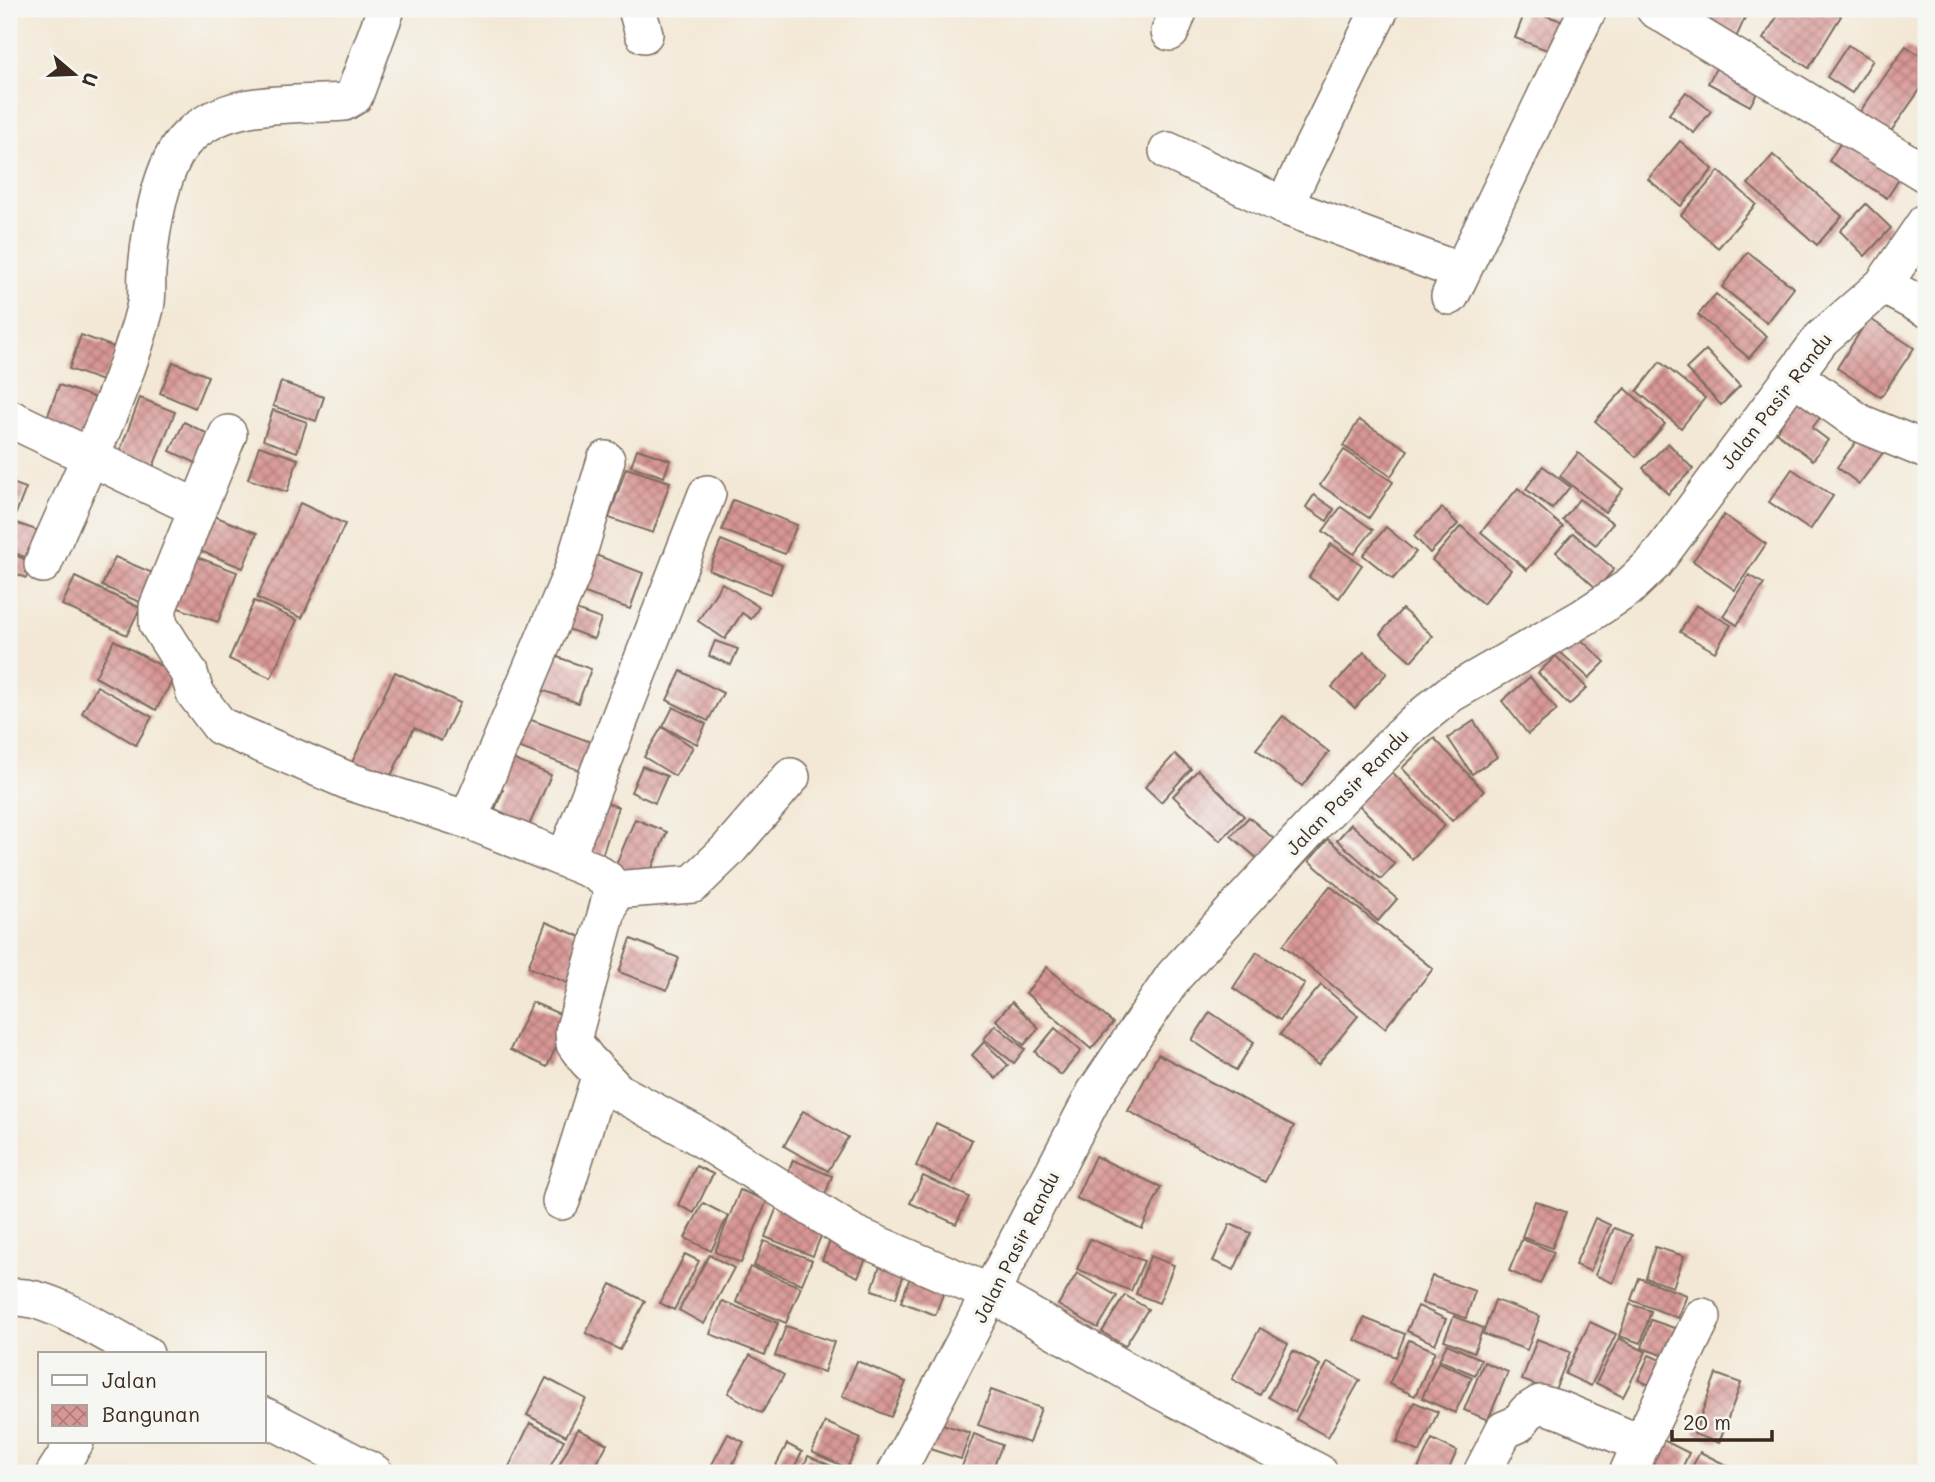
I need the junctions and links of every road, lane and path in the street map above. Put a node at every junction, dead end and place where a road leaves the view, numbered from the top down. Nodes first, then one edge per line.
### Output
1 (386, 9) edge
2 (1380, 9) edge
3 (1588, 9) edge
4 (1655, 9) edge
5 (1168, 151) dead end
6 (1926, 174) edge
7 (1284, 206) junction
8 (1926, 222) edge
9 (1883, 285) junction
10 (1926, 309) edge
11 (1794, 376) junction
12 (9, 418) edge
13 (228, 434) dead end
14 (1926, 450) edge
15 (89, 455) junction
16 (606, 460) dead end
17 (707, 494) dead end
18 (197, 508) junction
19 (43, 564) dead end
20 (791, 777) dead end
21 (468, 821) junction
22 (566, 858) junction
23 (613, 890) junction
24 (600, 1077) junction
25 (561, 1200) dead end
26 (992, 1294) junction
27 (9, 1299) edge
28 (1702, 1317) dead end
29 (135, 1352) edge
30 (266, 1417) edge
31 (74, 1444) edge
32 (1634, 1459) edge
33 (55, 1473) edge
34 (374, 1473) edge
35 (896, 1473) edge
36 (1319, 1473) edge
37 (1482, 1473) edge

1 - 15 street
2 - 7 street
3 - 7 street
4 - 6 street
5 - 7 street
8 - 9 street, Jalan Pasir Randu
9 - 10 street
9 - 11 street, Jalan Pasir Randu
11 - 14 street
11 - 26 street, Jalan Pasir Randu
12 - 15 street
13 - 18 street
15 - 18 street
15 - 19 street
16 - 21 street
17 - 22 street
18 - 21 street
20 - 23 street
21 - 22 street
22 - 23 street
23 - 24 street
24 - 25 street
24 - 26 street
26 - 35 street, Jalan Pasir Randu
26 - 36 street
27 - 29 street
28 - 32 street
30 - 34 street
31 - 33 street
32 - 37 street

